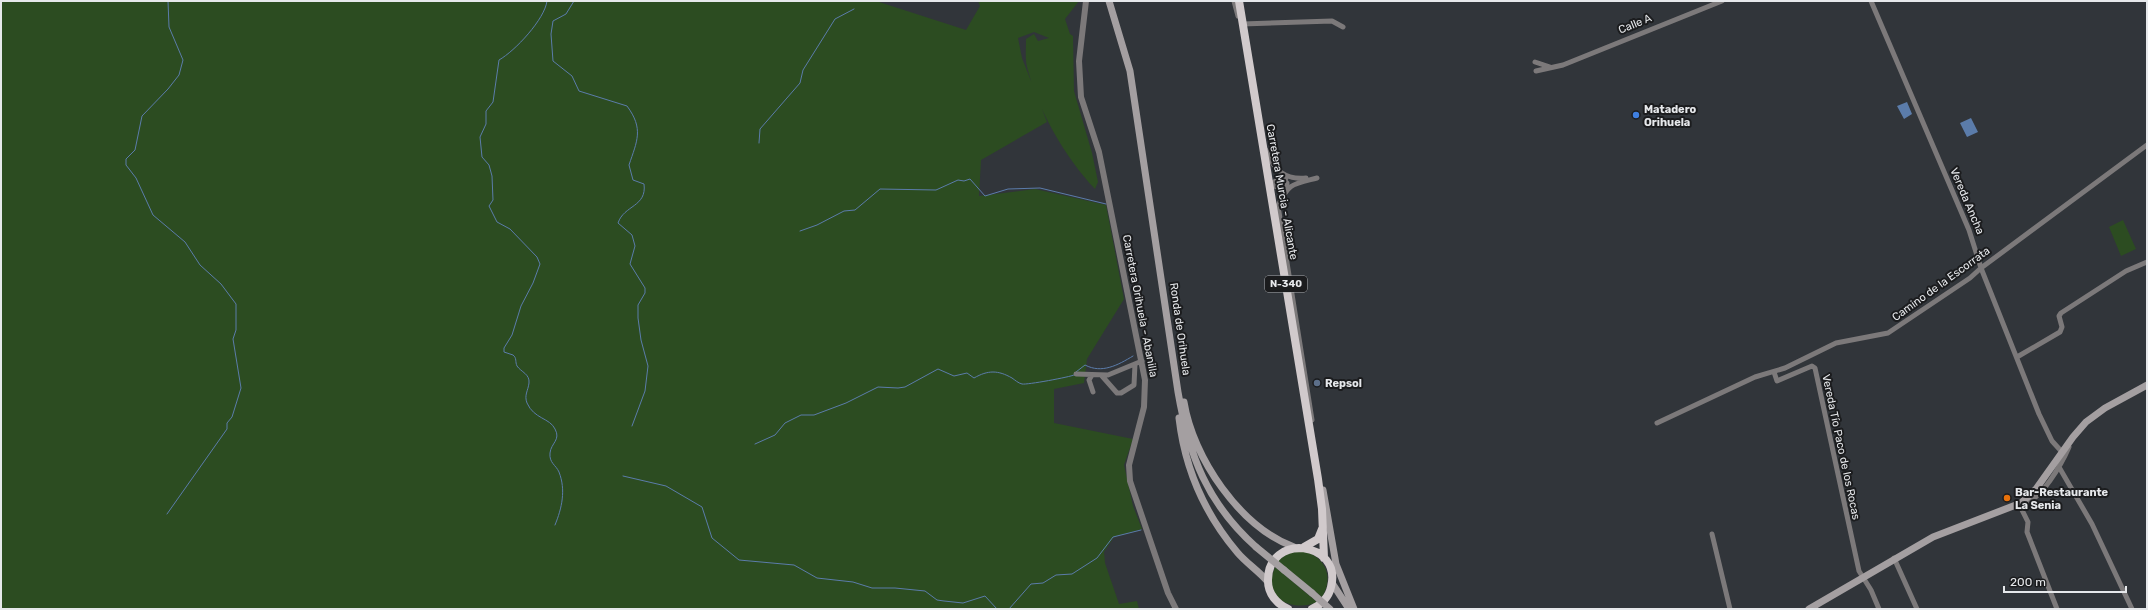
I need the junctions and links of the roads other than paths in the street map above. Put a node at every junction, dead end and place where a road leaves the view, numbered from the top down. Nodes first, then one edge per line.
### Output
1 (1086, 1) edge
2 (1109, 1) edge
3 (1234, 1) edge
4 (1239, 1) edge
5 (1722, 1) edge
6 (1871, 1) edge
7 (1242, 24) junction
8 (1343, 27) dead end
9 (1245, 40) junction
10 (1535, 62) dead end
11 (1555, 67) junction
12 (1536, 71) dead end
13 (1260, 128) junction
14 (2147, 145) edge
15 (1291, 178) junction
16 (1283, 179) junction
17 (1269, 184) junction
18 (1286, 189) junction
19 (2147, 262) edge
20 (1981, 268) junction
21 (1163, 286) junction
22 (1171, 341) junction
23 (2017, 357) junction
24 (1142, 361) junction
25 (1134, 364) junction
26 (1774, 372) junction
27 (1076, 374) dead end
28 (1092, 375) junction
29 (1102, 376) junction
30 (2147, 385) edge
31 (1093, 392) dead end
32 (1657, 423) dead end
33 (2073, 437) junction
34 (2062, 452) junction
35 (1317, 459) junction
36 (2059, 467) junction
37 (1320, 482) junction
38 (2020, 503) junction
39 (1323, 528) junction
40 (1712, 534) dead end
41 (1304, 547) junction
42 (1294, 548) junction
43 (1324, 558) junction
44 (1894, 558) junction
45 (1862, 578) junction
46 (1268, 582) junction
47 (1332, 583) junction
48 (1284, 608) edge
49 (1176, 609) edge
50 (1312, 609) edge
51 (1330, 609) edge
52 (1349, 609) edge
53 (1354, 609) edge
54 (1730, 609) edge
55 (1809, 609) edge
56 (1879, 609) edge
57 (1917, 609) edge
58 (2057, 609) edge
59 (2132, 609) edge

1 - 24 street, Carretera Orihuela - Abanilla
2 - 21 main road, Ronda de Orihuela
3 - 9 street
4 - 7 highway, Carretera Murcia - Alicante / N-340
5 - 11 street, Calle A
6 - 20 street, Vereda Ancha
7 - 8 street
7 - 9 highway, Carretera Murcia - Alicante / N-340
9 - 13 highway, Carretera Murcia - Alicante / N-340
10 - 11 street
11 - 12 street, Calle A
13 - 15 street
13 - 17 highway, Carretera Murcia - Alicante / N-340
14 - 20 street, Camino de la Escorrata
15 - 16 street
15 - 18 street
16 - 17 street
16 - 18 street
17 - 18 street
17 - 35 highway, Carretera Murcia - Alicante / N-340
18 - 35 street
19 - 23 street
20 - 23 street, Vereda Ancha
20 - 26 street, Camino de la Escorrata
21 - 22 main road, Ronda de Orihuela
21 - 42 main road
22 - 46 main road
22 - 51 main road, Ronda de Orihuela, bridge
23 - 34 street, Vereda Ancha
24 - 25 street
24 - 49 street, Carretera Orihuela - Abanilla
25 - 29 street
25 - 29 street
26 - 32 street, Camino de la Escorrata
26 - 45 street, Vereda Tío Paco de los Rocas
27 - 28 street
28 - 29 street
28 - 31 street
30 - 33 main road
33 - 34 main road
33 - 36 street
34 - 38 main road
35 - 37 highway, Carretera Murcia - Alicante / N-340
36 - 38 street
36 - 59 street
37 - 39 highway, Carretera Murcia - Alicante / N-340
37 - 53 main road
38 - 44 main road
38 - 58 street
39 - 41 highway
39 - 43 highway, Carretera Murcia - Alicante / N-340
40 - 54 street
41 - 42 highway
41 - 43 highway
42 - 46 highway
43 - 47 highway, N-340
44 - 45 main road
44 - 57 street
45 - 55 main road
45 - 56 street
46 - 48 highway
47 - 50 highway
47 - 52 main road

